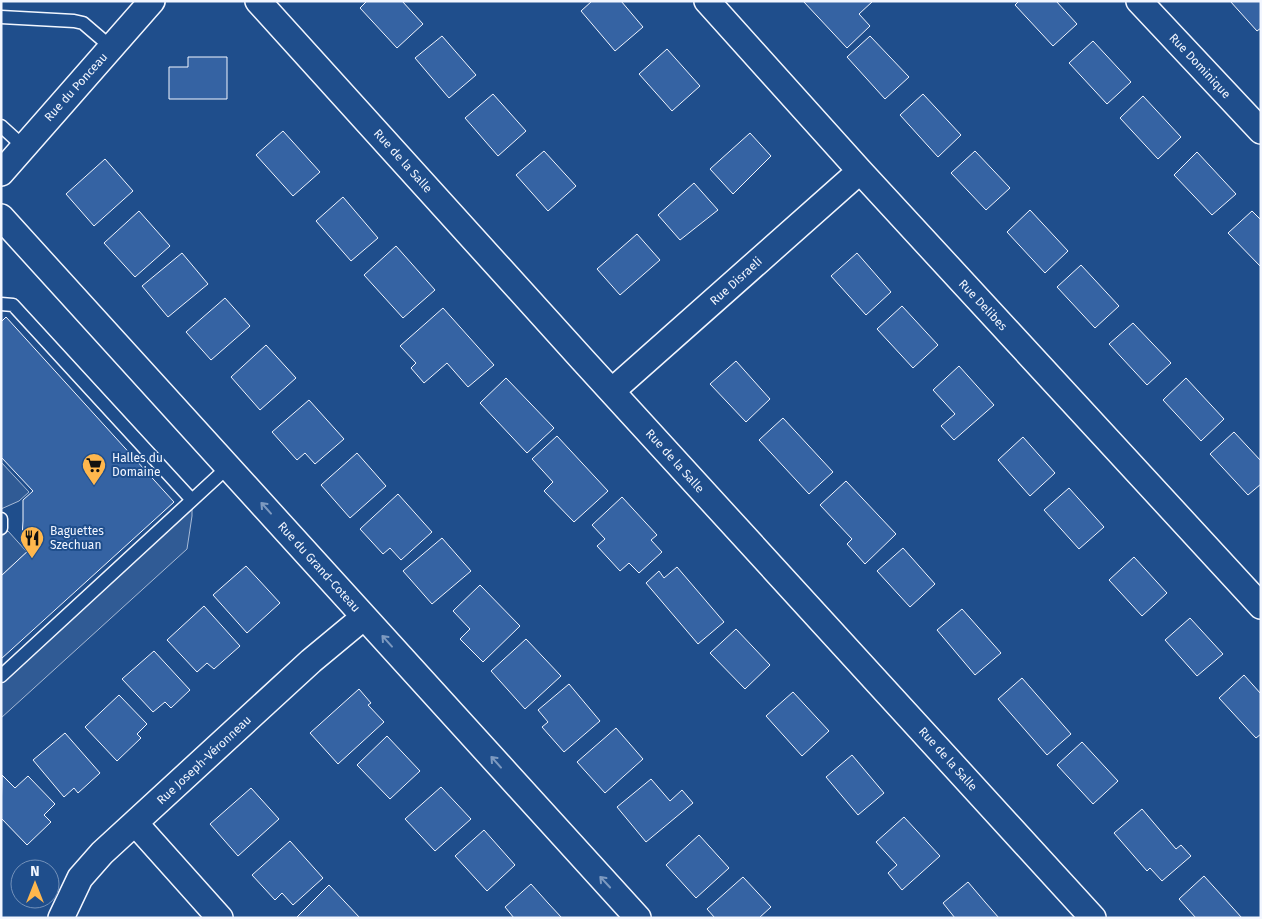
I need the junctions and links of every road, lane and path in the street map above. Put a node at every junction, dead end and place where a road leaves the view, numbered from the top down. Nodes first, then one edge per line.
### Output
1 (152, 1) edge
2 (258, 1) edge
3 (707, 1) edge
4 (1140, 1) edge
5 (1, 17) edge
6 (112, 47) junction
7 (1, 126) edge
8 (1261, 130) edge
9 (23, 146) junction
10 (860, 171) junction
11 (1, 173) edge
12 (1, 217) edge
13 (1, 304) edge
14 (612, 390) junction
15 (228, 467) junction
16 (192, 500) junction
17 (1, 519) edge
18 (1, 528) edge
19 (1261, 606) edge
20 (364, 617) junction
21 (1, 676) edge
22 (135, 823) junction
23 (61, 918) edge
24 (220, 918) edge
25 (638, 918) edge
26 (1094, 918) edge

1 - 6 street, Rue du Ponceau
2 - 14 street, Rue de la Salle
3 - 10 street, Rue Delibes
4 - 8 street, Rue Dominique
5 - 6 lane
6 - 9 street, Rue du Ponceau
7 - 9 lane
9 - 11 street, Rue du Ponceau
10 - 14 street, Rue Disraeli
10 - 19 street, Rue Delibes
12 - 15 street, Rue du Grand-Coteau
13 - 16 lane
14 - 26 street, Rue de la Salle
15 - 16 lane
20 -> 15 street, Rue du Grand-Coteau
16 - 21 lane
17 - 18 lane
20 - 22 street, Rue Joseph-Véronneau
25 -> 20 street, Rue du Grand-Coteau
22 - 23 street, Rue Joseph-Véronneau
22 - 24 street

